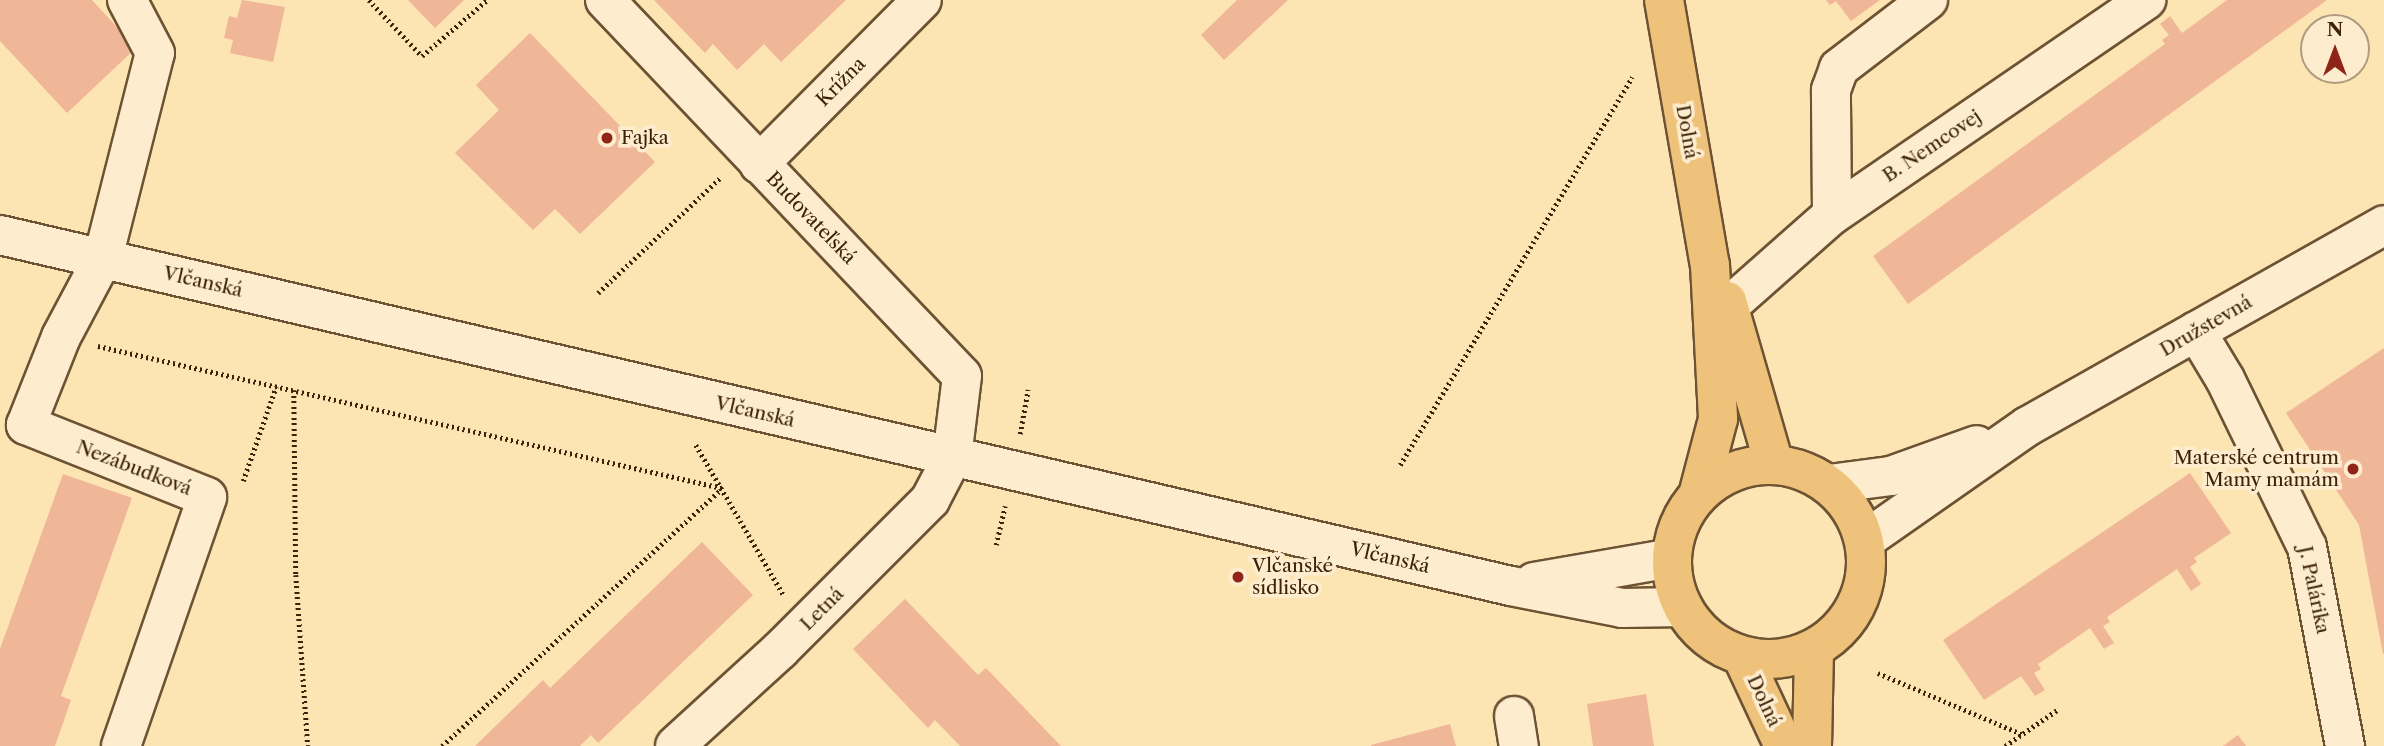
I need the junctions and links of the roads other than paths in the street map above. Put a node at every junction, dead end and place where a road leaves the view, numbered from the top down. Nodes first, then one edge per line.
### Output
1 (127, 0) edge
2 (605, 0) edge
3 (922, 0) edge
4 (1664, 0) edge
5 (1928, 0) edge
6 (2146, 0) edge
7 (745, 166) junction
8 (1832, 215) junction
9 (2384, 225) edge
10 (0, 235) edge
11 (103, 258) junction
12 (1710, 265) junction
13 (1729, 306) junction
14 (2196, 331) junction
15 (2028, 426) junction
16 (952, 458) junction
17 (1774, 464) junction
18 (1829, 484) junction
19 (1698, 495) junction
20 (1865, 540) junction
21 (1671, 558) junction
22 (1511, 586) junction
23 (1683, 607) junction
24 (1814, 649) junction
25 (1742, 656) junction
26 (121, 746) edge
27 (676, 746) edge
28 (1784, 746) edge
29 (1812, 746) edge
30 (2345, 746) edge

1 - 11 street
2 - 7 street, Budovateľská
3 - 7 street, Krížna
4 - 12 main road, Dolná
5 - 8 street
6 - 8 street, B. Nemcovej
7 - 16 street, Budovateľská
8 - 13 street, B. Nemcovej
9 - 14 street, Družstevná
10 - 11 street, Vlčanská
11 - 16 street, Vlčanská
11 - 26 street, Nezábudková
12 - 13 main road, Dolná
12 - 19 main road, Dolná
13 - 17 main road, Dolná
14 - 15 street, Družstevná
14 - 30 street, J. Palárika
15 - 18 street, Družstevná
15 - 20 street, Družstevná
16 - 22 street, Vlčanská
16 - 27 street, Letná
17 - 18 main road
17 - 19 main road
18 - 20 main road
19 - 21 main road
20 - 24 main road
21 - 22 street, Vlčanská
21 - 23 main road
22 - 23 street, Vlčanská
23 - 25 main road
24 - 25 main road
24 - 29 main road, Dolná
25 - 28 main road, Dolná

